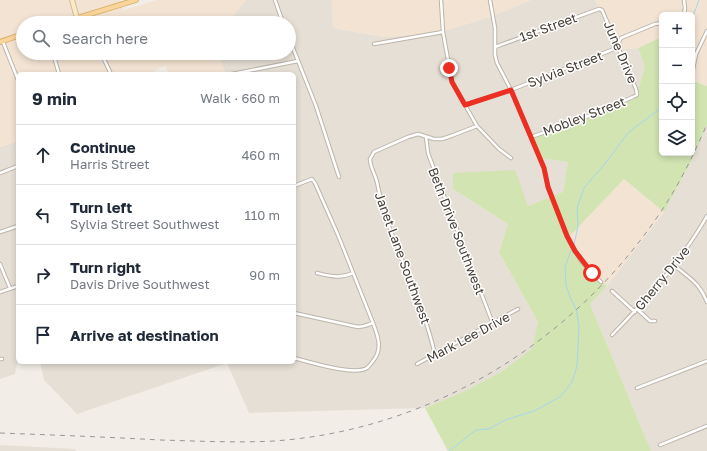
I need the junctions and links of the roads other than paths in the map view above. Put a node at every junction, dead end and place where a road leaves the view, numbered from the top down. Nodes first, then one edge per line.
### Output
1 (72, 0) edge
2 (136, 0) edge
3 (275, 0) edge
4 (441, 0) edge
5 (490, 0) edge
6 (684, 0) edge
7 (602, 10) joint
8 (684, 12) edge
9 (76, 16) edge
10 (85, 16) edge
11 (281, 16) edge
12 (659, 24) edge
13 (444, 32) junction
14 (707, 32) edge
15 (16, 37) edge
16 (1, 42) edge
17 (374, 44) dead end
18 (495, 47) junction
19 (619, 48) junction
20 (296, 56) edge
21 (695, 59) edge
22 (55, 60) edge
23 (104, 60) edge
24 (298, 61) junction
25 (58, 72) edge
26 (110, 72) edge
27 (242, 72) edge
28 (16, 76) edge
29 (511, 90) junction
30 (637, 95) joint
31 (465, 105) junction
32 (477, 126) junction
33 (426, 137) junction
34 (531, 137) junction
35 (511, 158) dead end
36 (16, 167) edge
37 (0, 172) edge
38 (339, 177) dead end
39 (296, 185) edge
40 (707, 216) edge
41 (16, 227) edge
42 (0, 232) edge
43 (0, 264) edge
44 (674, 265) junction
45 (317, 273) dead end
46 (353, 273) junction
47 (601, 282) dead end
48 (16, 286) edge
49 (10, 288) junction
50 (612, 291) dead end
51 (0, 292) edge
52 (706, 297) edge
53 (707, 302) edge
54 (518, 309) dead end
55 (637, 309) junction
56 (635, 312) junction
57 (296, 313) edge
58 (655, 321) dead end
59 (373, 323) junction
60 (493, 324) junction
61 (612, 335) dead end
62 (435, 354) junction
63 (296, 358) edge
64 (707, 361) edge
65 (417, 364) dead end
66 (637, 388) dead end
67 (707, 426) edge
68 (660, 445) dead end

1 - 9 street
2 - 10 main road
3 - 11 street
4 - 13 street
5 - 18 street
6 - 8 street
7 - 18 street, 1st Street
7 - 19 street, June Drive
12 - 19 street
13 - 17 street
13 - 31 street
14 - 21 street
15 - 16 main road
16 - 28 street
18 - 29 street
19 - 29 street, Sylvia Street
19 - 30 street, June Drive
20 - 24 street
22 - 25 street
23 - 26 street
24 - 27 street
24 - 38 street
29 - 31 street, Sylvia Street
29 - 34 street
30 - 34 street, Mobley Street
31 - 32 street
32 - 33 street, Janet Lane Southwest
32 - 35 street
33 - 60 street, Beth Drive Southwest
33 - 62 street, Janet Lane Southwest
34 - 47 street
36 - 37 street
39 - 46 street
40 - 44 street, Gherry Drive
41 - 42 street
43 - 49 street
44 - 52 street
44 - 55 street, Gherry Drive
45 - 46 street
46 - 59 street
48 - 49 street
49 - 51 street
50 - 56 street
52 - 53 street
54 - 60 street, Mark Lee Drive
55 - 56 street, Gherry Drive
55 - 58 street
56 - 61 street, Gherry Drive
57 - 59 street
59 - 63 street
60 - 62 street, Mark Lee Drive
62 - 65 street, Mark Lee Drive
64 - 66 street
67 - 68 street

